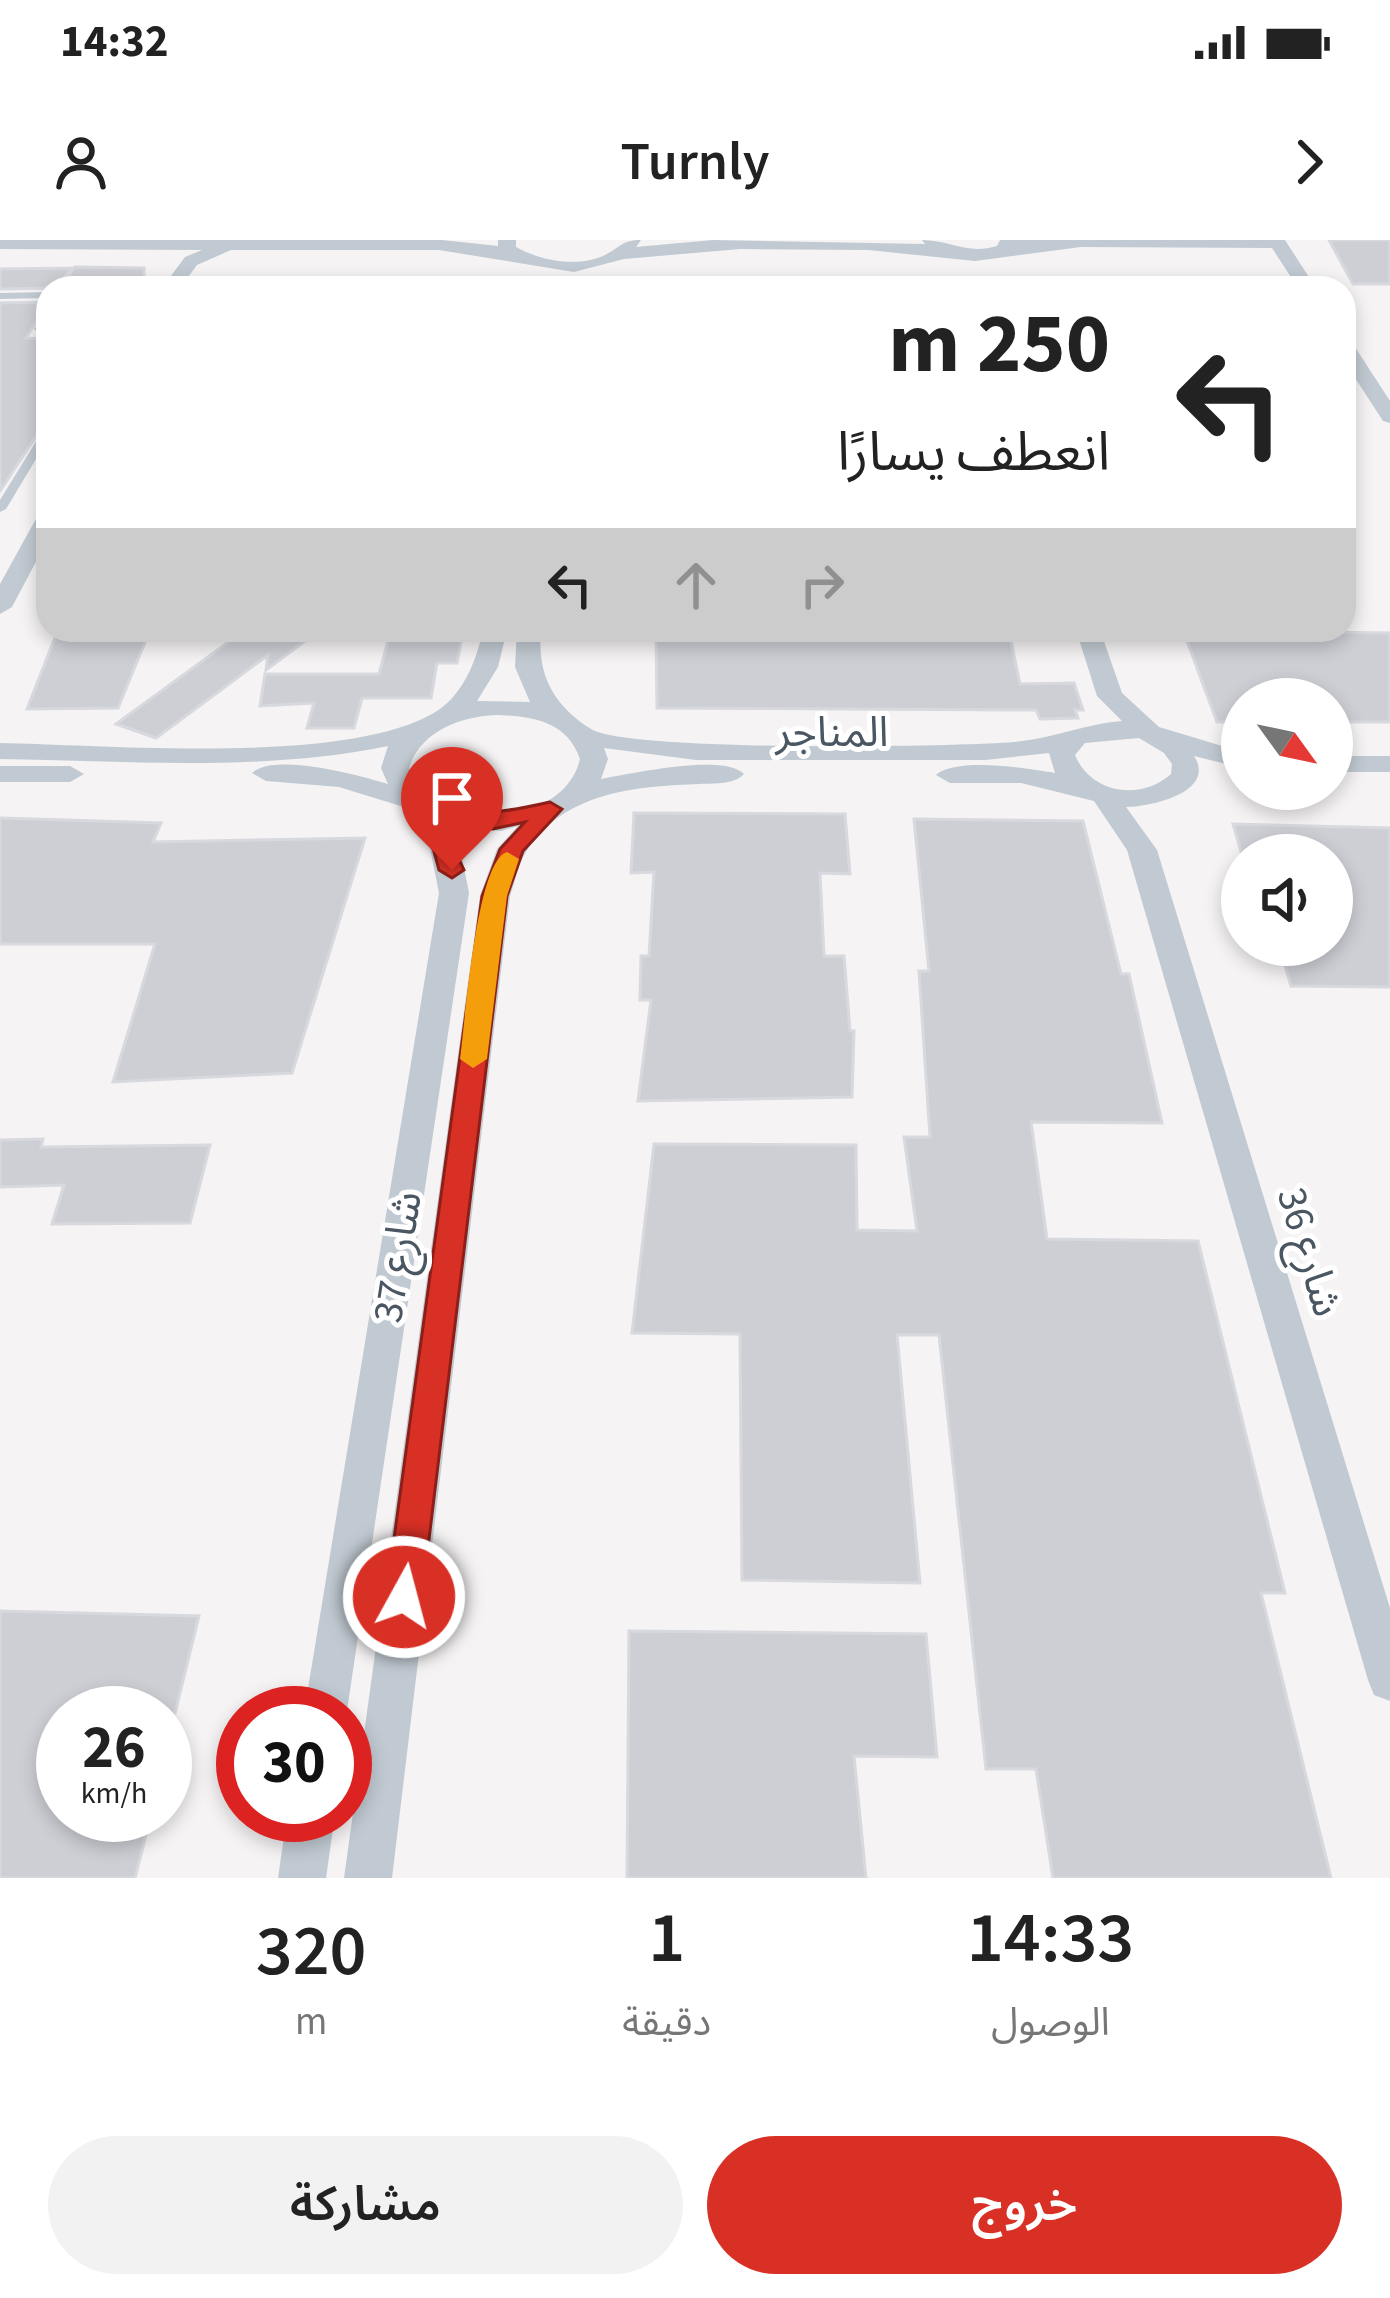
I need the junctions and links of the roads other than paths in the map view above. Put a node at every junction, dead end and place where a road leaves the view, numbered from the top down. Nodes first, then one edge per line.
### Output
1 (683, 240) edge
2 (867, 240) edge
3 (1057, 240) edge
4 (694, 241) edge
5 (1276, 241) edge
6 (1081, 242) edge
7 (0, 244) edge
8 (146, 244) junction
9 (232, 245) junction
10 (943, 248) edge
11 (1003, 248) edge
12 (515, 251) edge
13 (621, 251) edge
14 (185, 265) junction
15 (178, 276) edge
16 (538, 276) edge
17 (584, 276) edge
18 (976, 276) edge
19 (984, 276) edge
20 (1299, 276) edge
21 (0, 296) edge
22 (36, 296) edge
23 (1356, 362) edge
24 (1386, 404) edge
25 (36, 450) edge
26 (0, 509) edge
27 (36, 540) edge
28 (0, 607) edge
29 (492, 642) edge
30 (528, 642) edge
31 (1092, 642) edge
32 (1106, 686) junction
33 (443, 717) junction
34 (576, 729) junction
35 (414, 733) junction
36 (1081, 734) junction
37 (1161, 738) junction
38 (0, 751) edge
39 (1221, 757) edge
40 (1353, 764) edge
41 (1390, 764) edge
42 (1221, 772) edge
43 (0, 774) edge
44 (1170, 790) junction
45 (1095, 791) junction
46 (564, 801) junction
47 (415, 804) junction
48 (1142, 850) junction
49 (1390, 1680) edge
50 (331, 1686) edge
51 (307, 1842) edge
52 (302, 1878) edge
53 (368, 1878) edge

1 - 4 street
2 - 4 street
2 - 10 street
3 - 6 street
4 - 13 street
5 - 6 street
5 - 20 street
6 - 11 street
7 - 8 street
8 - 9 street
8 - 14 street
9 - 12 street
9 - 14 street
10 - 18 street
11 - 19 street
12 - 13 street
12 - 16 street
13 - 17 street
14 - 15 street
21 - 22 lane
23 - 24 street
25 - 26 lane
27 - 28 street
29 - 33 street
30 - 34 street
31 - 32 street
32 - 36 street
32 - 37 street
33 - 34 street
33 - 35 street
34 - 36 street, المناجر
34 - 46 street
35 - 38 street
35 - 47 street
36 - 37 street, المناجر
36 - 45 street, شارع 36
37 - 39 street
37 - 44 street
40 - 41 street
42 - 44 street
43 - 47 street
44 - 45 street, المناجر
44 - 48 street
45 - 46 street, المناجر
45 - 48 street, شارع 36
46 - 47 street
46 - 53 street, شارع 37
47 - 50 street, شارع 37
48 - 49 street, شارع 36
51 - 52 street

